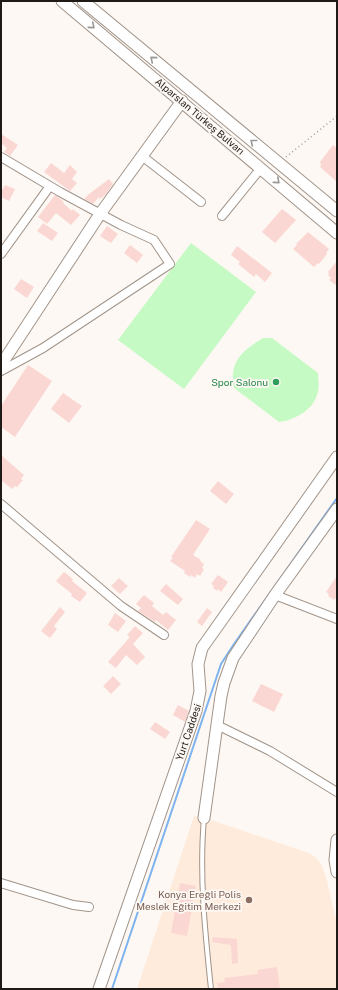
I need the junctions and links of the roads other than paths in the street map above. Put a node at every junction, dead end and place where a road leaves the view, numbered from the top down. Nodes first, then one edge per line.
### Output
1 (62, 1) edge
2 (83, 1) edge
3 (182, 101) junction
4 (142, 156) junction
5 (1, 157) edge
6 (261, 168) junction
7 (50, 186) junction
8 (201, 202) dead end
9 (337, 211) edge
10 (100, 214) junction
11 (222, 216) dead end
12 (337, 233) edge
13 (1, 254) edge
14 (1, 364) edge
15 (1, 371) edge
16 (337, 457) edge
17 (337, 508) edge
18 (3, 509) edge
19 (275, 595) junction
20 (337, 619) edge
21 (164, 635) dead end
22 (217, 724) junction
23 (337, 792) edge
24 (204, 818) joint
25 (337, 840) edge
26 (337, 872) edge
27 (1, 883) edge
28 (89, 907) dead end
29 (99, 989) edge
30 (211, 989) edge

1 -> 3 street, Alparslan Türkeş Bulvarı
9 -> 2 street
3 - 4 street
3 - 6 street, Alparslan Türkeş Bulvarı
4 - 8 street
4 - 10 street
5 - 7 street
6 - 11 street
6 -> 12 street, Alparslan Türkeş Bulvarı
7 - 10 street
7 - 13 street
10 - 14 street
10 - 15 street
16 - 29 street, Yurt Caddesi
17 - 19 street
18 - 21 street
19 - 20 street
19 - 22 street
22 - 23 street
22 - 24 street
24 - 30 lane
25 - 26 street
27 - 28 street

